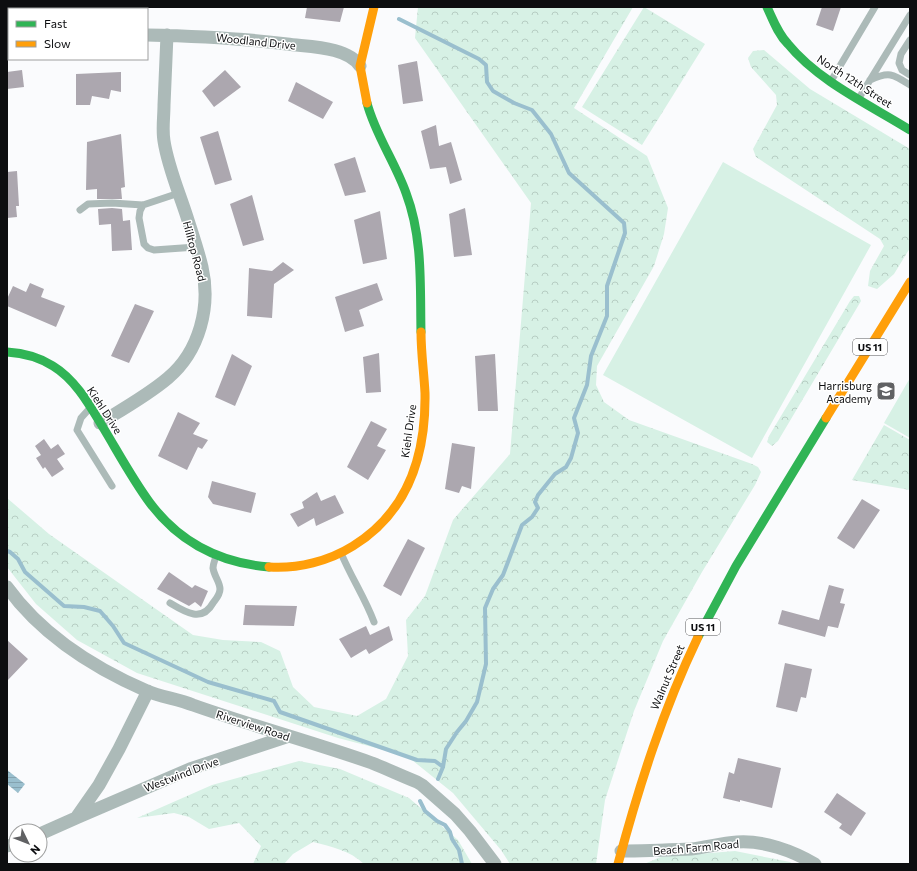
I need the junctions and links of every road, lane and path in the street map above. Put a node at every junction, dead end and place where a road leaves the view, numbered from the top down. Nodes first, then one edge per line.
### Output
1 (374, 7) edge
2 (768, 7) edge
3 (875, 7) edge
4 (910, 15) edge
5 (148, 35) edge
6 (167, 35) junction
7 (910, 40) edge
8 (360, 66) junction
9 (910, 75) edge
10 (870, 80) junction
11 (831, 82) junction
12 (910, 85) edge
13 (858, 98) junction
14 (910, 130) edge
15 (179, 193) junction
16 (143, 205) junction
17 (80, 210) dead end
18 (196, 247) junction
19 (910, 282) edge
20 (7, 352) edge
21 (90, 408) junction
22 (100, 423) junction
23 (112, 486) dead end
24 (341, 553) junction
25 (216, 556) junction
26 (7, 587) edge
27 (170, 603) dead end
28 (374, 622) dead end
29 (148, 691) junction
30 (289, 736) junction
31 (76, 818) junction
32 (48, 830) edge
33 (621, 851) junction
34 (495, 864) edge
35 (618, 864) edge
36 (815, 864) edge

1 - 8 street, Kiehl Drive
2 - 11 street, North 12th Street
3 - 11 lane
4 - 10 lane
5 - 6 street, Woodland Drive
6 - 8 street, Woodland Drive
6 - 15 street, Hilltop Road
7 - 9 lane
8 - 24 street, Kiehl Drive
10 - 12 lane
10 - 13 lane
11 - 13 street, North 12th Street
13 - 14 street, North 12th Street
15 - 16 lane
15 - 18 street, Hilltop Road
16 - 17 lane
16 - 18 lane
18 - 22 street, Hilltop Road
19 - 33 street, Walnut Street / US 11
20 - 21 street, Kiehl Drive
21 - 22 street, Kiehl Drive
21 - 23 lane
22 - 25 street, Kiehl Drive
24 - 25 street, Kiehl Drive
24 - 28 lane
25 - 27 lane
26 - 29 street, Riverview Road
29 - 30 street, Riverview Road
29 - 31 street
30 - 31 street, Westwind Drive
30 - 34 street, Riverview Road
31 - 32 street, Westwind Drive
33 - 35 street, Walnut Street / US 11
33 - 36 street, Beach Farm Road

